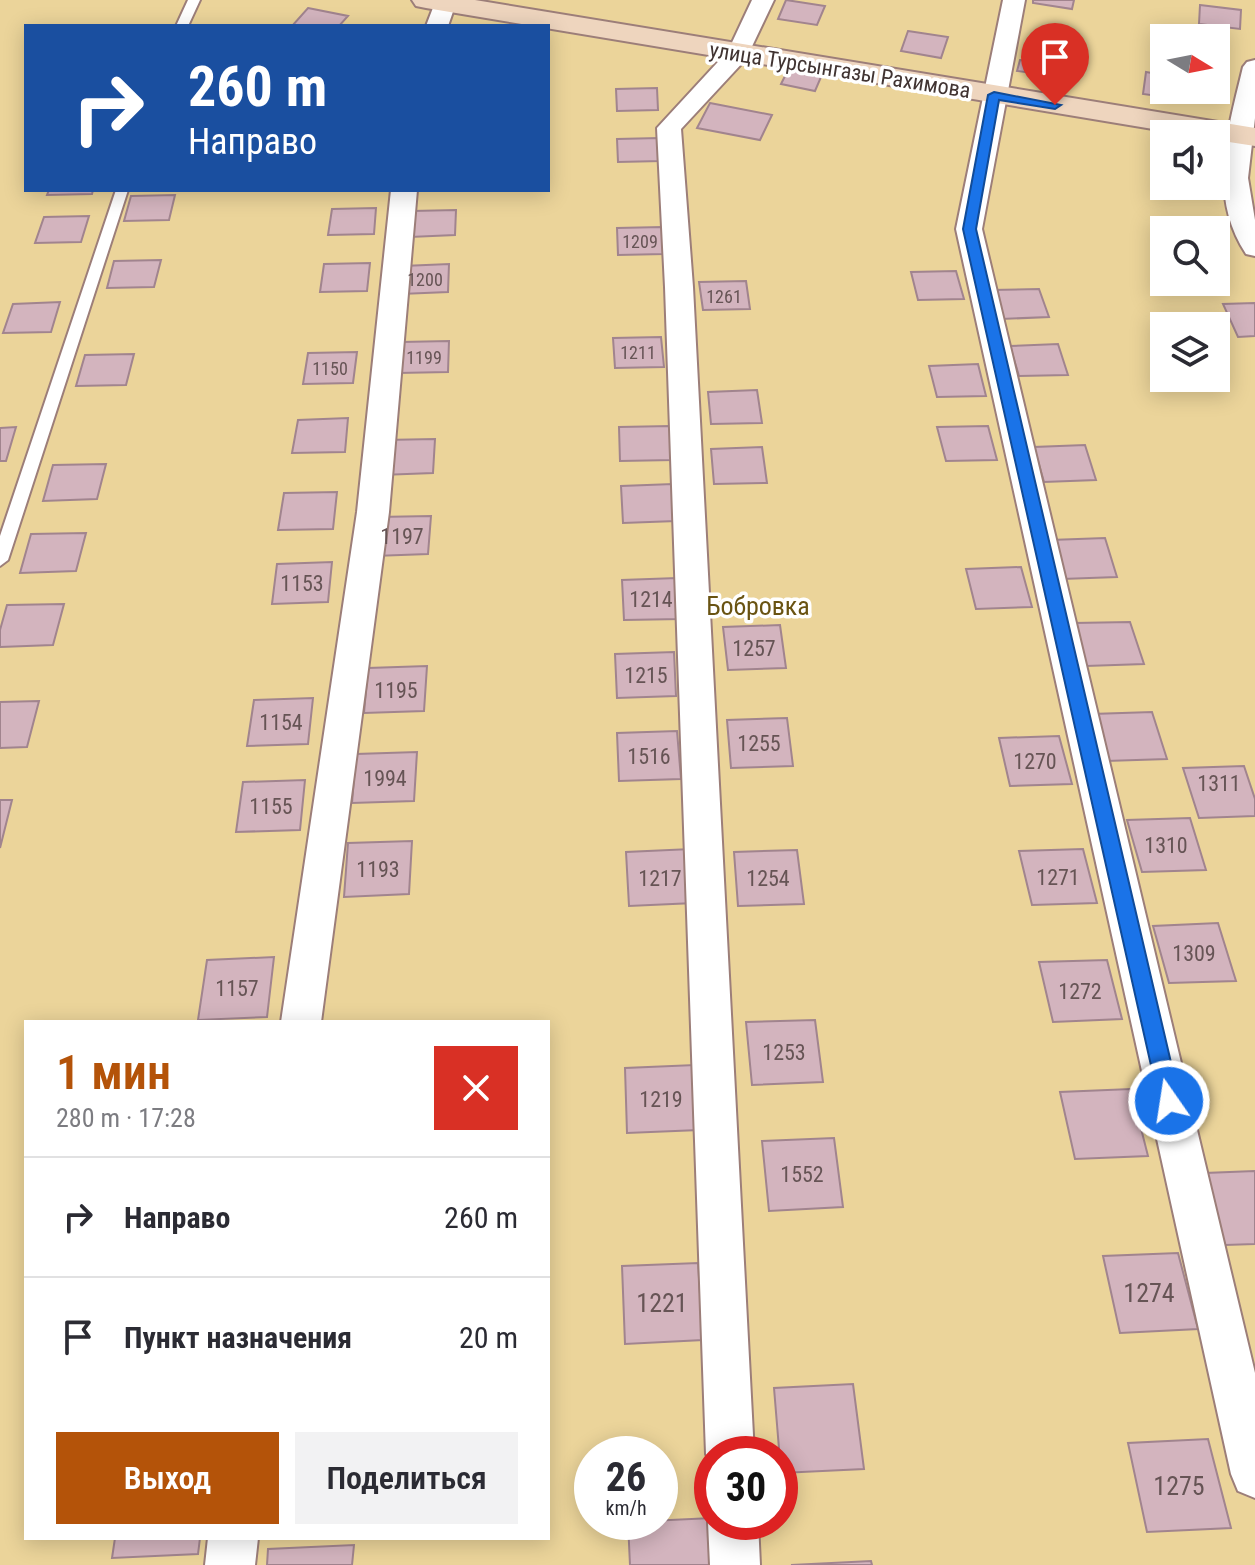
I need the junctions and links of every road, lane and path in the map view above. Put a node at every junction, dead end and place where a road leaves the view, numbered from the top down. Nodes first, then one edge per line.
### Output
1 (194, 0) edge
2 (763, 0) edge
3 (1014, 0) edge
4 (501, 6) edge
5 (436, 10) edge
6 (183, 24) edge
7 (738, 54) junction
8 (1255, 67) edge
9 (994, 95) junction
10 (1247, 136) edge
11 (121, 192) edge
12 (404, 192) edge
13 (1255, 248) edge
14 (0, 560) edge
15 (301, 1020) edge
16 (729, 1436) edge
17 (1255, 1474) edge
18 (233, 1540) edge
19 (734, 1540) edge
20 (230, 1565) edge
21 (735, 1565) edge

1 - 6 lane
2 - 7 street
3 - 9 street
4 - 5 street, улица Турсынгазы Рахимова
4 - 7 street, улица Турсынгазы Рахимова
7 - 9 street, улица Турсынгазы Рахимова
7 - 16 street
8 - 10 street
9 - 10 street, улица Турсынгазы Рахимова
9 - 17 street
10 - 13 street
11 - 14 lane
12 - 15 street
18 - 20 street
19 - 21 street

